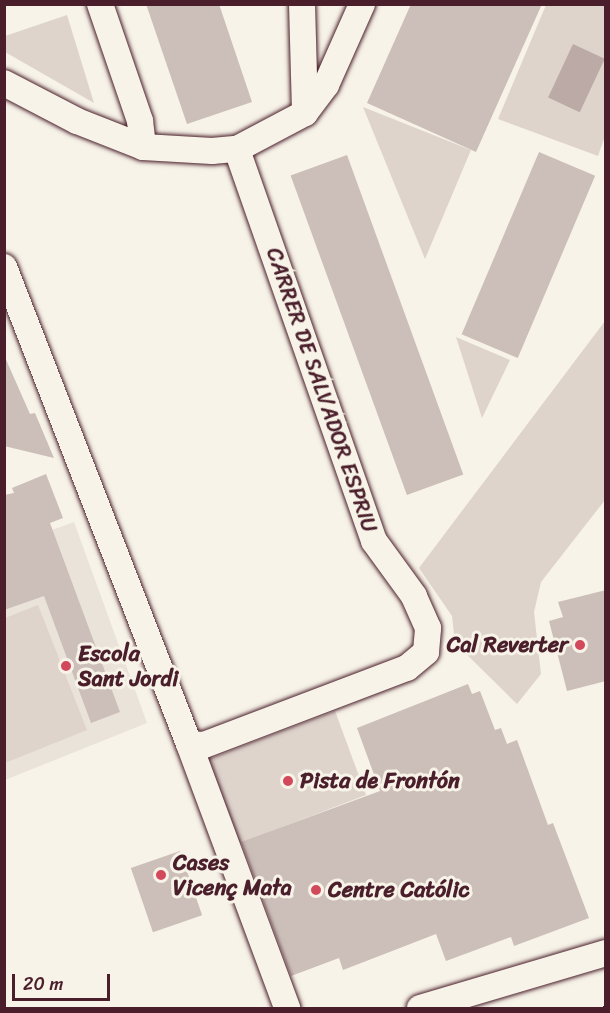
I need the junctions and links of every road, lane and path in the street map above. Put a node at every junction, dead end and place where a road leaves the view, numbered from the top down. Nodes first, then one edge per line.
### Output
1 (100, 4) edge
2 (302, 4) edge
3 (362, 4) edge
4 (4, 83) edge
5 (305, 113) junction
6 (143, 147) junction
7 (237, 149) junction
8 (4, 267) edge
9 (189, 744) junction
10 (606, 953) edge
11 (287, 1008) edge
12 (420, 1008) edge

1 - 6 street
2 - 5 street
3 - 5 street
4 - 6 street
5 - 7 street
6 - 7 street
7 - 9 street, CARRER DE SALVADOR ESPRIU
8 - 9 street
9 - 11 street
10 - 12 street

